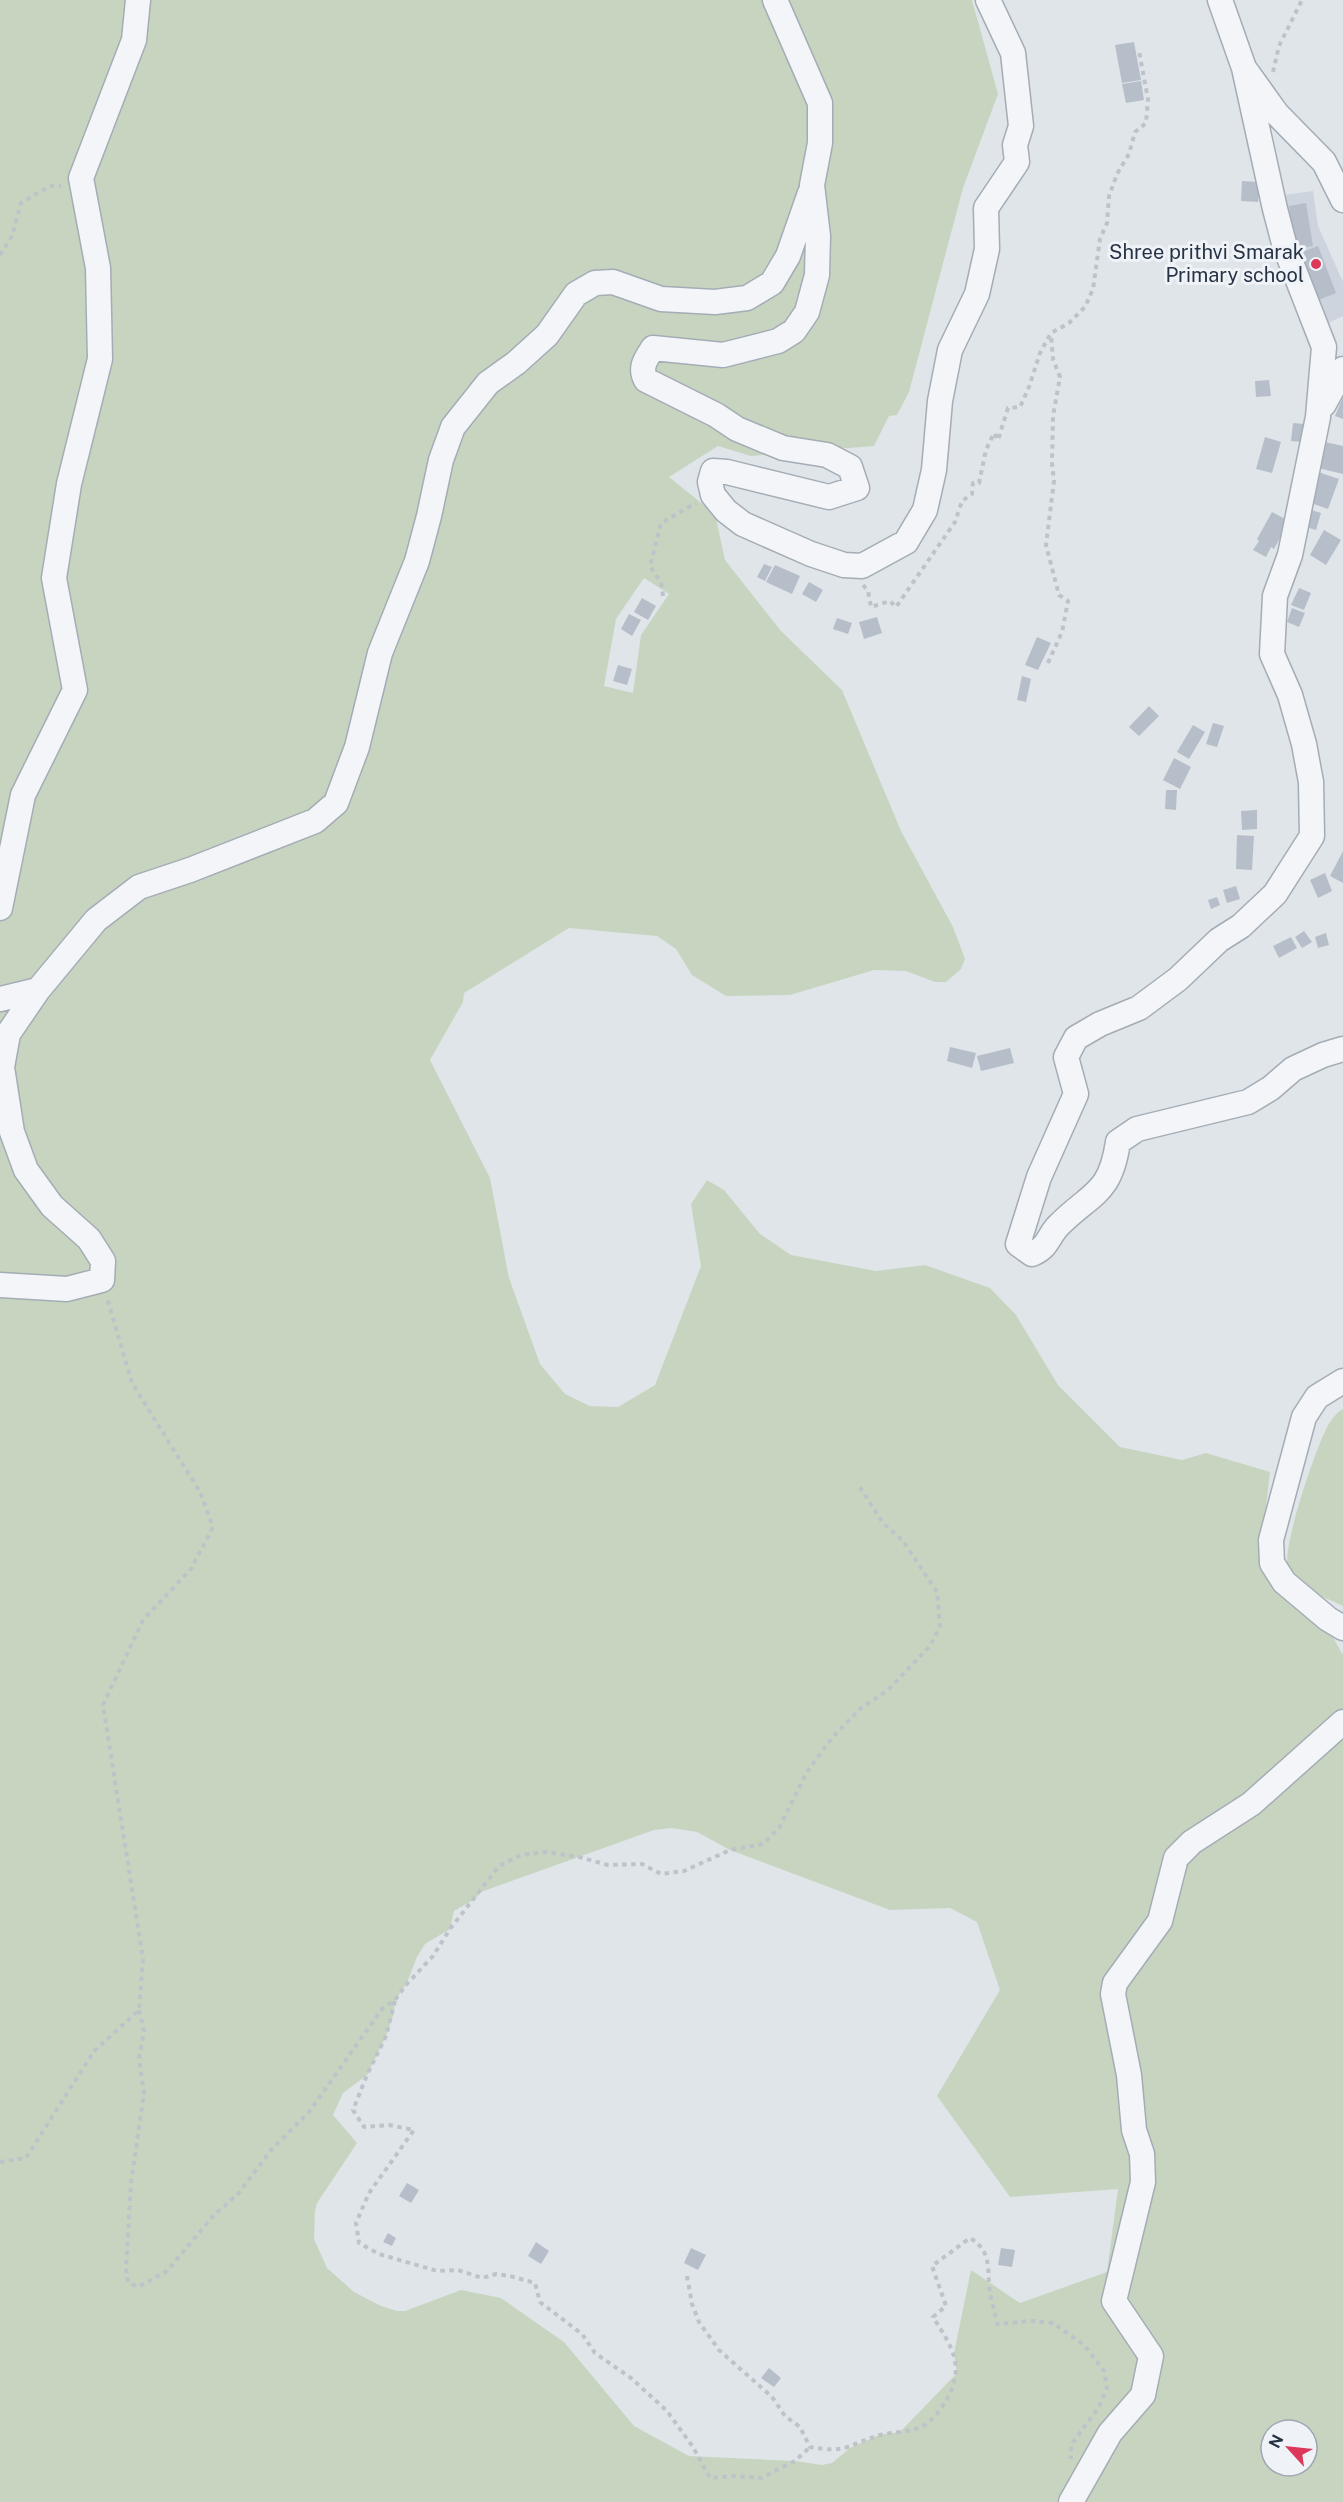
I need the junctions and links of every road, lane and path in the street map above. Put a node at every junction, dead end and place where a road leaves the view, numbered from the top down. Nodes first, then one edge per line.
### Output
1 (138, 0) edge
2 (775, 0) edge
3 (988, 0) edge
4 (1220, 0) edge
5 (1302, 0) edge
6 (1139, 51) dead end
7 (1244, 68) junction
8 (81, 178) junction
9 (812, 185) junction
10 (1343, 200) edge
11 (0, 255) edge
12 (1051, 333) junction
13 (1343, 369) edge
14 (1318, 417) junction
15 (713, 495) junction
16 (844, 565) junction
17 (663, 596) dead end
18 (1048, 663) dead end
19 (0, 908) edge
20 (38, 990) junction
21 (0, 999) edge
22 (1343, 1049) edge
23 (102, 1280) junction
24 (0, 1285) edge
25 (1343, 1381) edge
26 (858, 1484) dead end
27 (1343, 1628) edge
28 (1343, 1722) edge
29 (395, 2000) junction
30 (139, 2010) junction
31 (0, 2162) edge
32 (687, 2276) dead end
33 (810, 2447) junction
34 (1071, 2468) dead end
35 (1071, 2502) edge

1 - 8 street
2 - 9 street
3 - 16 street
4 - 7 street
5 - 7 path
6 - 12 path
7 - 10 street
7 - 14 street
8 - 11 path
8 - 19 street
9 - 15 street
9 - 20 street
12 - 16 path
12 - 18 path
13 - 14 street
14 - 22 street
15 - 16 street
15 - 17 path
20 - 21 street
20 - 23 street
23 - 24 street
23 - 30 path
25 - 27 street
26 - 29 path
28 - 35 street
29 - 30 path
29 - 33 path
30 - 31 path
32 - 33 path
33 - 34 path

